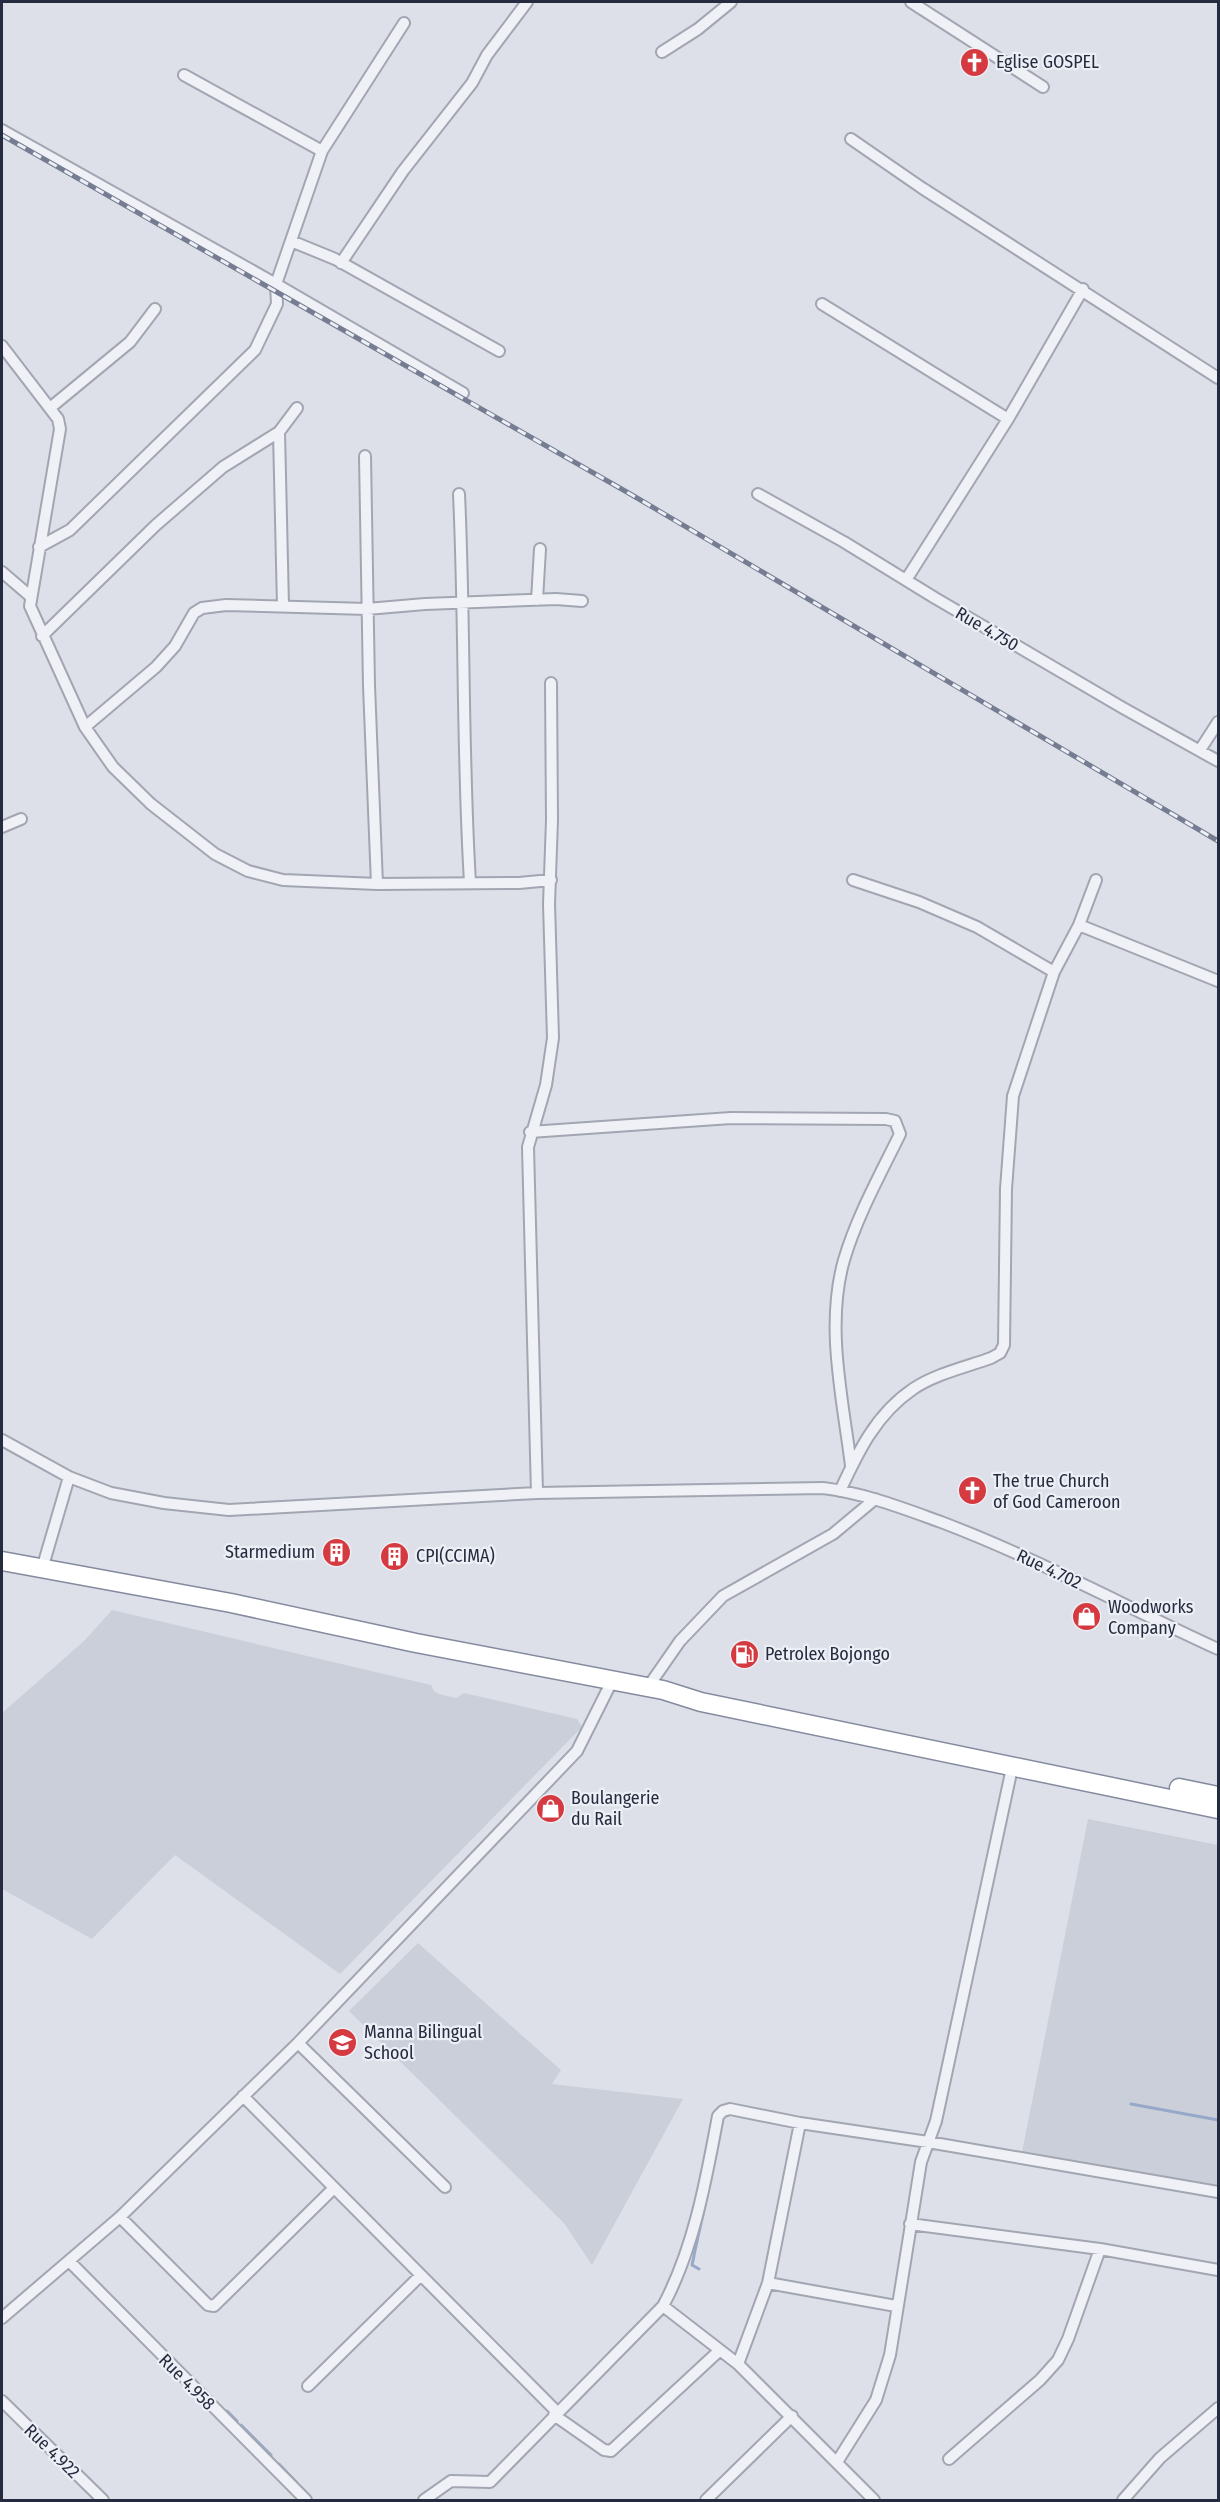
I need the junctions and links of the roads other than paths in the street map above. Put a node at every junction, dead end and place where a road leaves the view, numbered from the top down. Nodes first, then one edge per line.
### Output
1 (527, 2) edge
2 (730, 2) edge
3 (911, 2) edge
4 (404, 23) dead end
5 (662, 52) dead end
6 (184, 75) dead end
7 (1043, 87) dead end
8 (2, 130) edge
9 (851, 139) dead end
10 (322, 151) junction
11 (291, 241) junction
12 (342, 262) junction
13 (276, 284) junction
14 (1083, 289) junction
15 (822, 304) dead end
16 (155, 309) dead end
17 (2, 346) edge
18 (500, 351) dead end
19 (1218, 378) edge
20 (463, 393) dead end
21 (50, 408) junction
22 (297, 408) dead end
23 (1008, 418) junction
24 (279, 432) junction
25 (365, 456) dead end
26 (459, 494) dead end
27 (758, 494) dead end
28 (39, 547) junction
29 (540, 549) dead end
30 (2, 572) edge
31 (906, 580) junction
32 (30, 596) junction
33 (537, 600) junction
34 (582, 601) dead end
35 (464, 603) junction
36 (283, 606) junction
37 (368, 609) junction
38 (42, 636) junction
39 (551, 683) dead end
40 (1218, 722) edge
41 (85, 727) junction
42 (1200, 750) junction
43 (1218, 761) edge
44 (21, 819) dead end
45 (2, 827) edge
46 (551, 880) junction
47 (853, 880) dead end
48 (1096, 880) dead end
49 (470, 882) junction
50 (377, 884) junction
51 (1079, 925) junction
52 (1054, 972) junction
53 (1218, 981) edge
54 (531, 1132) junction
55 (2, 1440) edge
56 (851, 1466) junction
57 (69, 1477) junction
58 (840, 1491) junction
59 (537, 1493) junction
60 (875, 1499) junction
61 (2, 1561) edge
62 (42, 1569) junction
63 (1218, 1649) edge
64 (612, 1681) junction
65 (656, 1689) junction
66 (1012, 1768) junction
67 (1109, 1781) junction
68 (1218, 1796) edge
69 (1218, 1809) edge
70 (298, 2043) junction
71 (243, 2096) junction
72 (800, 2123) junction
73 (928, 2142) junction
74 (445, 2187) dead end
75 (334, 2188) junction
76 (1218, 2192) edge
77 (120, 2217) junction
78 (910, 2224) junction
79 (1100, 2249) junction
80 (70, 2262) junction
81 (1218, 2270) edge
82 (420, 2276) junction
83 (768, 2283) junction
84 (663, 2306) junction
85 (896, 2306) junction
86 (2, 2318) edge
87 (720, 2350) junction
88 (738, 2364) junction
89 (308, 2386) dead end
90 (2, 2401) edge
91 (1218, 2408) edge
92 (556, 2413) junction
93 (792, 2415) junction
94 (949, 2459) dead end
95 (837, 2462) junction
96 (93, 2496) edge
97 (103, 2500) edge
98 (306, 2500) edge
99 (424, 2500) edge
100 (706, 2500) edge
101 (874, 2500) edge
102 (1123, 2500) edge

1 - 12 street
2 - 5 street
3 - 7 street
4 - 10 street
6 - 10 street
8 - 13 street
9 - 14 street
10 - 11 street
11 - 12 street
11 - 13 street
12 - 18 street
13 - 20 street
13 - 28 street
14 - 19 street
14 - 23 street
15 - 23 street
16 - 21 street
17 - 21 street
21 - 28 street
22 - 24 street
23 - 31 street
24 - 36 street
24 - 38 street
25 - 37 street
26 - 35 street
27 - 31 street, Rue 4.750
28 - 32 street
29 - 33 street
30 - 32 street
31 - 42 street, Rue 4.750
32 - 38 street
33 - 34 street
33 - 35 street
35 - 37 street
35 - 49 street
36 - 37 street
36 - 41 street
37 - 50 street
38 - 41 street
39 - 46 street
40 - 42 street
41 - 50 street
42 - 43 street, Rue 4.750
44 - 45 street
46 - 49 street
46 - 54 street
47 - 52 street
48 - 51 street
49 - 50 street
51 - 52 street
51 - 53 street
52 - 56 street
54 - 56 street
54 - 59 street
55 - 57 street, Rue 4.702
56 - 58 street
57 - 59 street, Rue 4.702
57 - 62 street
58 - 59 street, Rue 4.702
58 - 60 street, Rue 4.702
60 - 63 street, Rue 4.702
60 - 65 street
61 - 62 highway
62 - 64 highway
64 - 65 highway
64 - 70 street
65 - 66 highway
65 - 67 highway
66 - 67 highway
66 - 73 street
67 - 68 highway
67 - 69 highway
70 - 71 street
70 - 74 street
71 - 75 street
71 - 77 street
72 - 73 street
72 - 83 street
72 - 84 street
73 - 76 street
73 - 78 street
75 - 77 street
75 - 82 street
77 - 80 street
78 - 79 street
78 - 85 street
79 - 81 street
79 - 94 street
80 - 86 street
80 - 98 street, Rue 4.958
82 - 89 street
82 - 92 street
83 - 85 street
83 - 88 street
84 - 87 street
84 - 92 street
85 - 95 street
87 - 88 street
87 - 92 street
88 - 93 street
90 - 96 street, Rue 4.922
91 - 102 street
92 - 99 street
93 - 95 street
93 - 100 street
95 - 101 street
96 - 97 street, Rue 4.922

